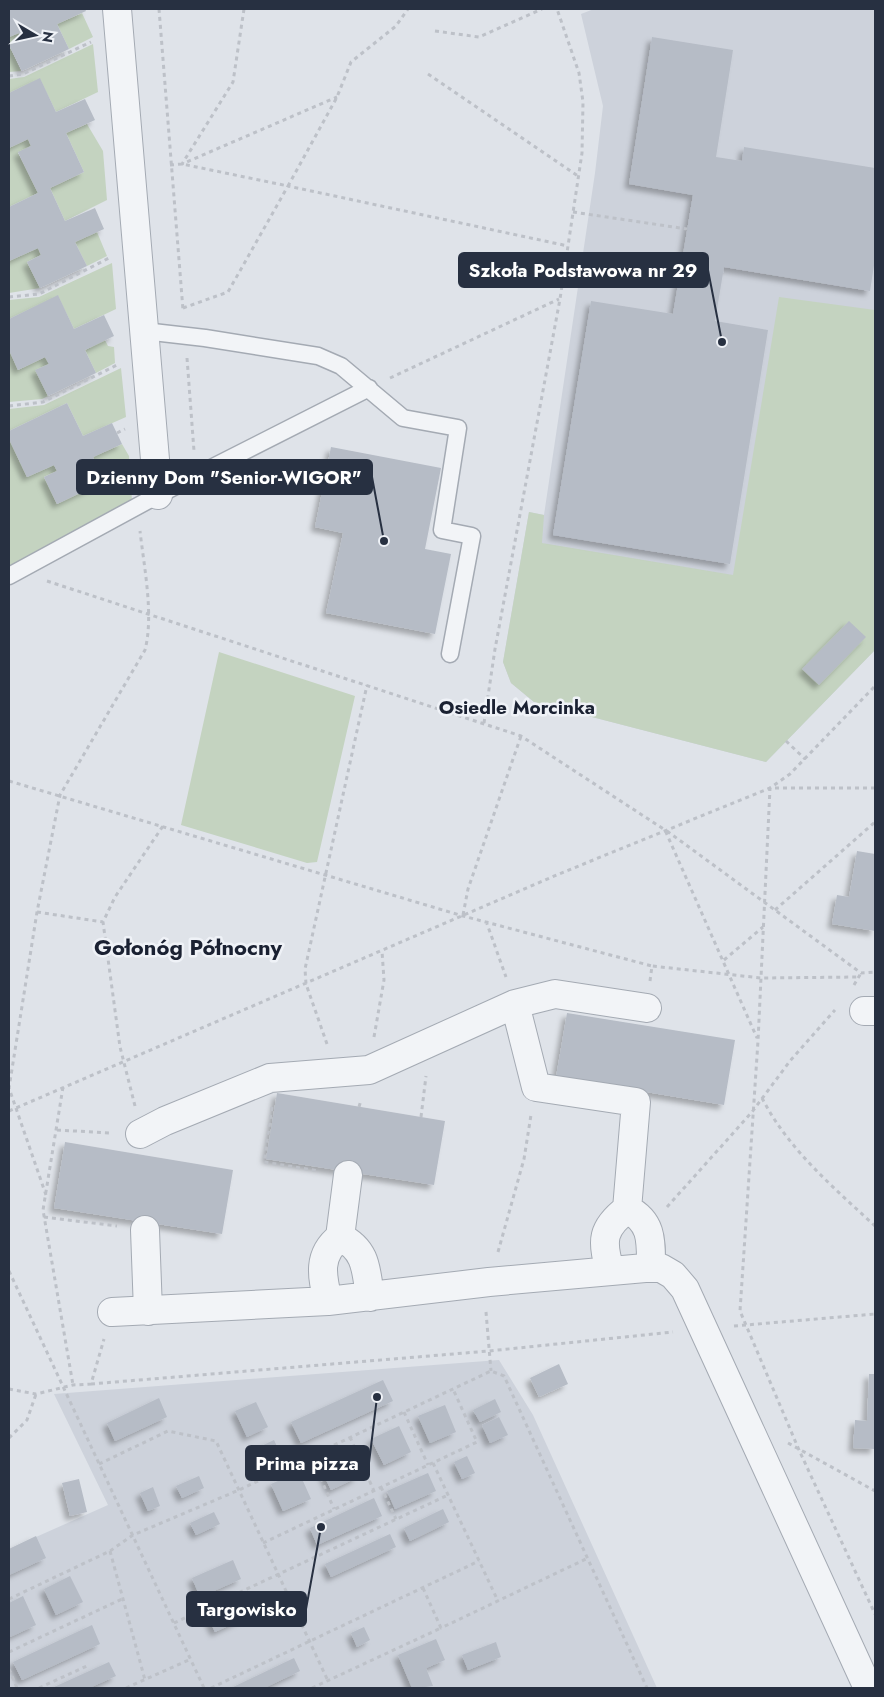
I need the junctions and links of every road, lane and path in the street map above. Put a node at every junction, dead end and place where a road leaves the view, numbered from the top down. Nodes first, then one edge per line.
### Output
1 (158, 9) edge
2 (244, 9) edge
3 (408, 9) edge
4 (542, 9) edge
5 (557, 9) edge
6 (117, 19) edge
7 (435, 32) dead end
8 (428, 74) dead end
9 (9, 76) edge
10 (336, 97) junction
11 (182, 164) junction
12 (170, 165) junction
13 (578, 176) junction
14 (288, 186) junction
15 (573, 212) junction
16 (687, 229) dead end
17 (568, 246) junction
18 (137, 254) junction
19 (9, 297) edge
20 (560, 299) junction
21 (144, 331) junction
22 (186, 354) dead end
23 (146, 359) junction
24 (369, 388) junction
25 (9, 406) edge
26 (196, 475) junction
27 (148, 500) junction
28 (13, 574) edge
29 (148, 614) junction
30 (450, 654) dead end
31 (367, 685) junction
32 (875, 686) edge
33 (484, 723) junction
34 (521, 736) junction
35 (786, 741) dead end
36 (805, 759) junction
37 (9, 781) edge
38 (770, 788) junction
39 (875, 788) edge
40 (60, 796) junction
41 (875, 822) edge
42 (163, 826) junction
43 (665, 830) junction
44 (326, 876) junction
45 (765, 902) junction
46 (775, 910) junction
47 (37, 912) junction
48 (463, 916) junction
49 (486, 921) junction
50 (103, 922) junction
51 (764, 927) junction
52 (382, 951) junction
53 (724, 960) junction
54 (652, 966) junction
55 (861, 972) junction
56 (875, 972) edge
57 (729, 973) junction
58 (858, 977) junction
59 (761, 978) junction
60 (306, 984) junction
61 (864, 1003) edge
62 (516, 1004) junction
63 (647, 1008) joint
64 (835, 1009) dead end
65 (758, 1041) junction
66 (431, 1044) junction
67 (124, 1062) junction
68 (9, 1067) edge
69 (369, 1070) junction
70 (11, 1073) junction
71 (338, 1074) junction
72 (277, 1078) junction
73 (64, 1087) junction
74 (536, 1087) junction
75 (762, 1098) junction
76 (16, 1107) junction
77 (359, 1107) dead end
78 (9, 1111) edge
79 (752, 1112) junction
80 (421, 1117) dead end
81 (57, 1130) junction
82 (140, 1134) joint
83 (348, 1175) joint
84 (46, 1195) junction
85 (627, 1210) junction
86 (44, 1217) junction
87 (875, 1226) edge
88 (647, 1229) junction
89 (145, 1230) joint
90 (340, 1237) junction
91 (651, 1268) junction
92 (610, 1270) junction
93 (9, 1271) edge
94 (489, 1282) junction
95 (370, 1297) junction
96 (328, 1301) junction
97 (148, 1311) junction
98 (112, 1312) joint
99 (875, 1314) edge
100 (745, 1325) junction
101 (703, 1329) junction
102 (489, 1351) junction
103 (491, 1371) junction
104 (91, 1384) junction
105 (73, 1385) junction
106 (64, 1388) junction
107 (9, 1389) edge
108 (453, 1389) junction
109 (36, 1394) junction
110 (404, 1412) junction
111 (350, 1437) junction
112 (9, 1438) edge
113 (783, 1440) dead end
114 (799, 1450) junction
115 (311, 1456) junction
116 (433, 1463) junction
117 (100, 1464) junction
118 (428, 1465) junction
119 (381, 1487) junction
120 (238, 1490) junction
121 (875, 1490) edge
122 (374, 1491) junction
123 (448, 1495) junction
124 (334, 1509) junction
125 (396, 1519) junction
126 (133, 1536) junction
127 (263, 1543) junction
128 (110, 1551) junction
129 (588, 1558) junction
130 (479, 1561) junction
131 (278, 1574) junction
132 (422, 1588) junction
133 (9, 1598) edge
134 (122, 1599) junction
135 (498, 1601) junction
136 (875, 1614) edge
137 (174, 1623) junction
138 (441, 1628) junction
139 (309, 1641) junction
140 (9, 1652) edge
141 (191, 1659) junction
142 (866, 1660) edge
143 (89, 1665) dead end
144 (9, 1669) edge
145 (145, 1680) junction
146 (328, 1681) junction
147 (17, 1688) edge
148 (39, 1688) edge
149 (126, 1688) edge
150 (204, 1688) edge
151 (211, 1688) edge
152 (312, 1688) edge
153 (647, 1688) edge
154 (868, 1688) edge

1 - 12 path
2 - 11 path
3 - 10 path
4 - 7 path
5 - 13 path
6 - 9 path
6 - 18 street
8 - 13 path
10 - 11 path
10 - 14 path
11 - 12 path
11 - 14 path
12 - 14 path
13 - 15 path
14 - 17 path
15 - 16 path
15 - 17 path
17 - 20 path
18 - 19 path
18 - 21 street
20 - 24 path
20 - 33 path
21 - 23 street
21 - 24 lane
22 - 26 path
23 - 25 path
23 - 27 street
24 - 26 lane
24 - 30 lane
26 - 27 lane
27 - 28 lane
27 - 29 path
28 - 29 path
29 - 31 path
29 - 40 path
31 - 33 path
31 - 44 path
32 - 36 path
33 - 34 path
34 - 43 path
34 - 48 path
35 - 36 path
36 - 38 path
37 - 40 path
38 - 39 path
38 - 43 path
38 - 45 path
40 - 42 path
40 - 47 path
41 - 46 path
42 - 44 path
42 - 50 path
43 - 45 path
43 - 48 path
43 - 53 path
44 - 48 path
44 - 60 path
45 - 46 path
45 - 51 path
46 - 55 path
47 - 50 path
47 - 70 path
48 - 49 path
48 - 52 path
49 - 54 path
49 - 62 path
50 - 67 path
51 - 53 path
51 - 59 path
52 - 60 path
52 - 69 path
53 - 57 path
54 - 57 path
54 - 63 path
55 - 56 path
55 - 58 path
57 - 59 path
57 - 65 path
58 - 59 path
58 - 61 path
59 - 65 path
60 - 67 path
60 - 71 path
62 - 63 street
62 - 66 street
62 - 74 street
64 - 75 path
65 - 79 path
66 - 69 street
66 - 80 path
67 - 73 path
68 - 70 path
69 - 71 street
69 - 77 path
70 - 76 path
71 - 72 street
72 - 82 street
72 - 83 path
73 - 76 path
73 - 81 path
74 - 85 street
74 - 94 path
75 - 79 path
75 - 87 path
76 - 78 path
76 - 84 path
79 - 88 path
79 - 100 path
81 - 82 path
81 - 84 path
83 - 90 street
84 - 86 path
85 - 88 street
85 - 92 street
86 - 89 path
86 - 105 path
88 - 91 street
89 - 97 street
90 - 95 street
90 - 96 street
91 - 92 street
91 - 101 street
92 - 94 street
93 - 106 path
94 - 95 street
94 - 102 path
95 - 96 street
96 - 97 street
97 - 98 street
98 - 104 path
99 - 100 path
100 - 101 path
100 - 114 path
101 - 102 path
101 - 142 street
102 - 103 path
102 - 104 path
103 - 108 path
103 - 129 path
104 - 105 path
105 - 106 path
106 - 109 path
106 - 117 path
107 - 109 path
108 - 110 path
108 - 116 path
109 - 112 path
110 - 111 path
110 - 118 path
111 - 115 path
111 - 122 path
113 - 114 path
114 - 121 path
114 - 136 path
115 - 120 path
115 - 124 path
116 - 118 path
116 - 123 path
117 - 120 path
117 - 126 path
118 - 119 path
119 - 122 path
119 - 125 path
120 - 126 path
120 - 127 path
122 - 124 path
123 - 125 path
123 - 130 path
124 - 127 path
125 - 131 path
126 - 128 path
126 - 137 path
127 - 131 path
128 - 133 path
128 - 134 path
129 - 135 path
129 - 153 path
130 - 132 path
130 - 135 path
131 - 137 path
131 - 139 path
132 - 138 path
132 - 139 path
134 - 140 path
134 - 145 path
135 - 138 path
137 - 141 path
138 - 146 path
139 - 146 path
139 - 151 path
141 - 145 path
141 - 150 path
142 - 154 street
143 - 148 path
144 - 147 path
145 - 149 path
146 - 152 path

